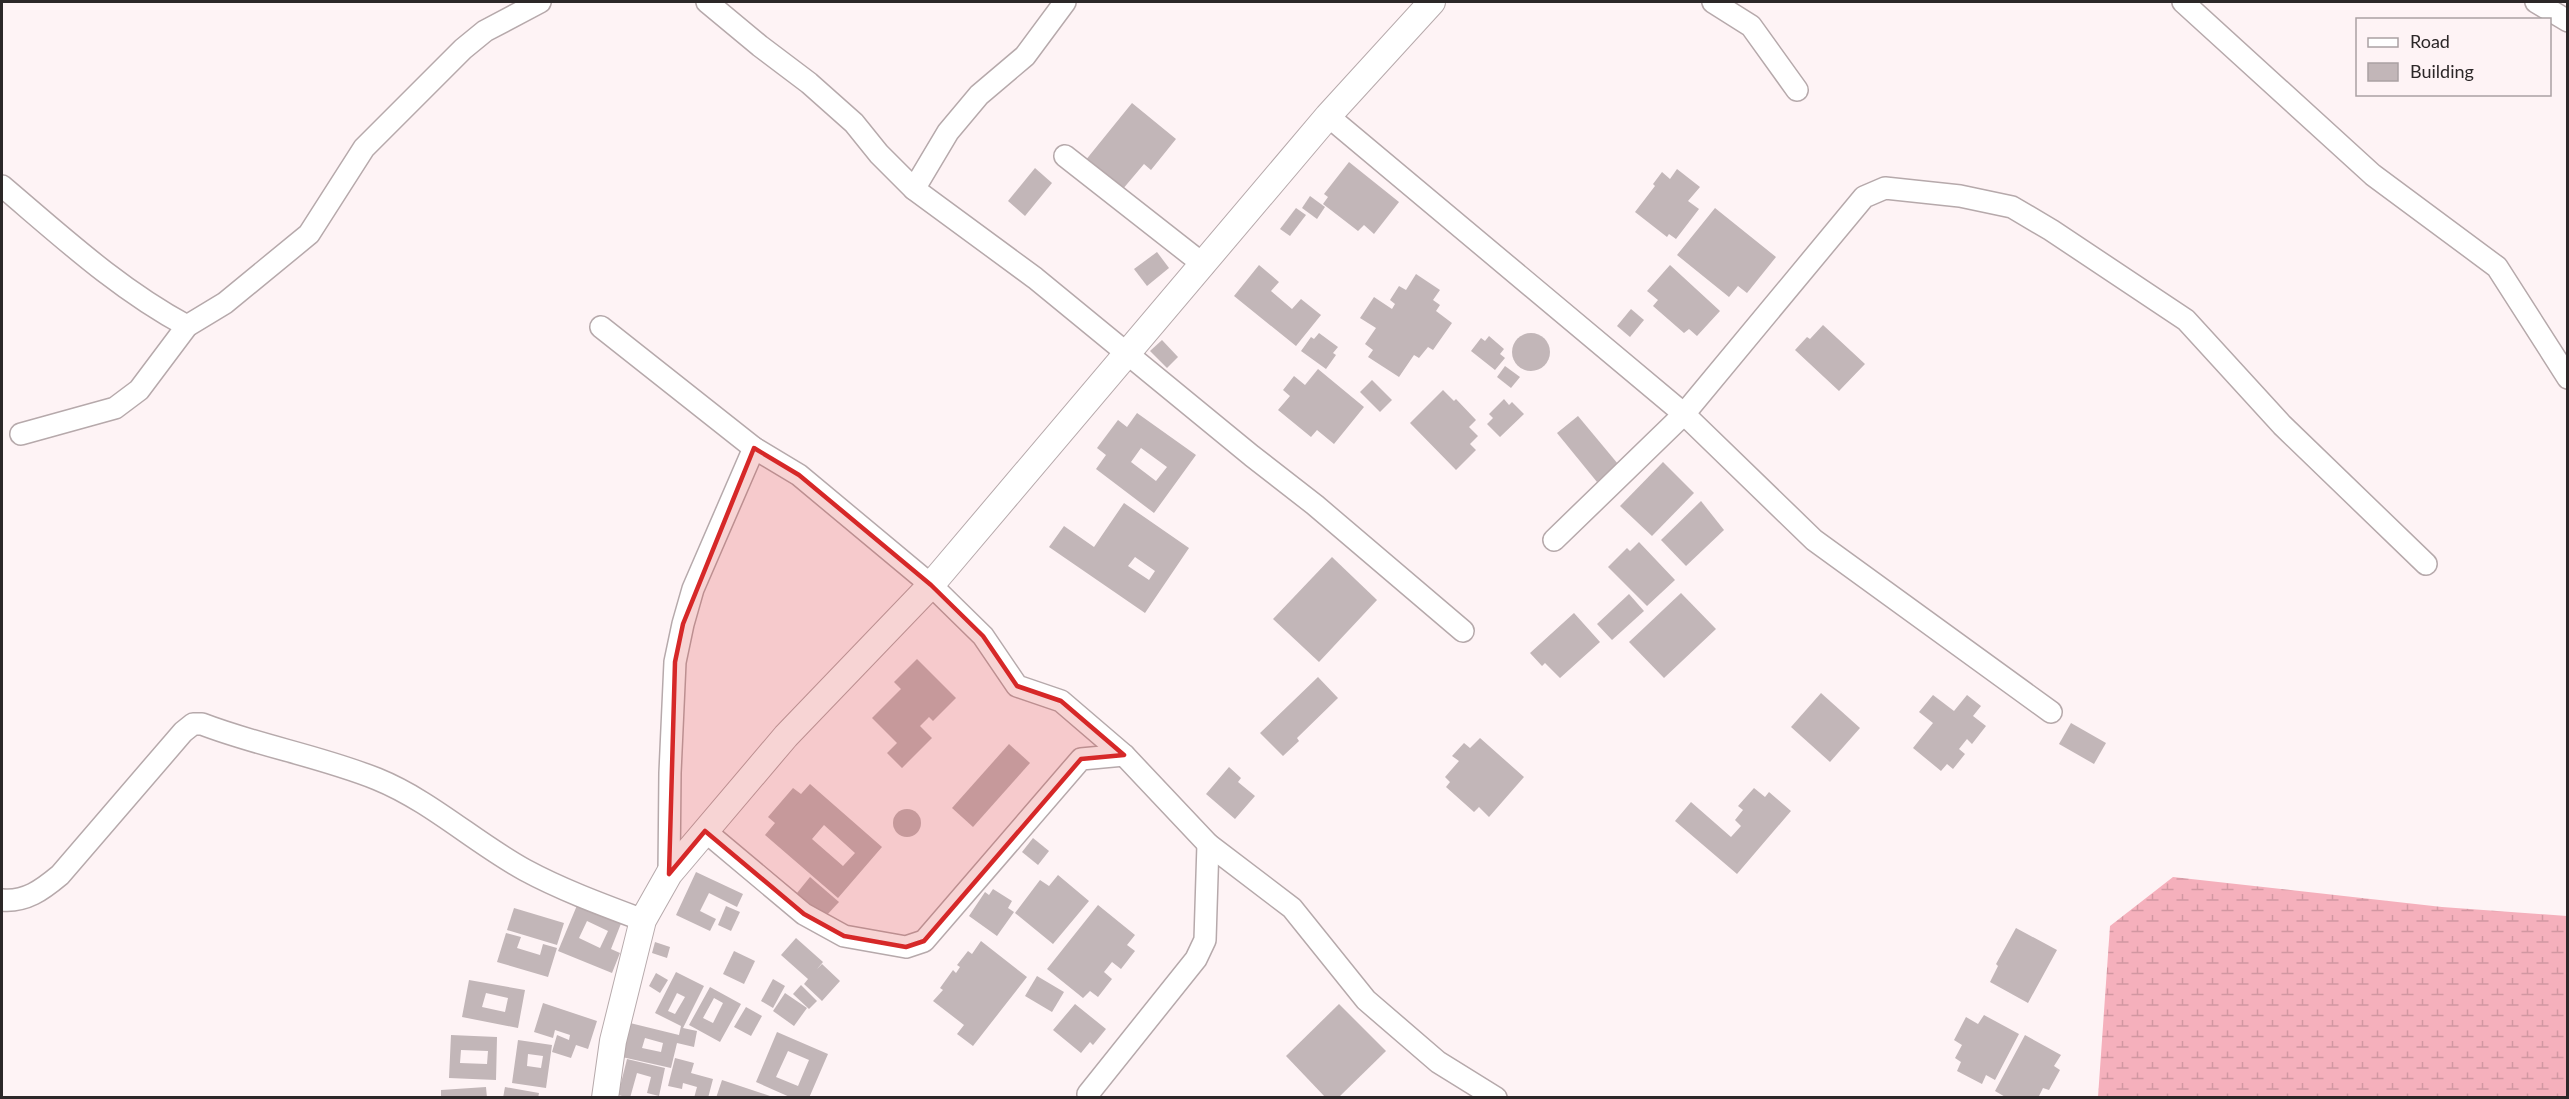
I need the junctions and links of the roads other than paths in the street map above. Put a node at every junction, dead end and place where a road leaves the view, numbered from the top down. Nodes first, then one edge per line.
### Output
1 (540, 2) edge
2 (707, 2) edge
3 (1065, 2) edge
4 (1432, 2) edge
5 (1713, 2) edge
6 (2183, 2) edge
7 (2535, 2) edge
8 (2568, 21) edge
9 (1797, 90) dead end
10 (1329, 116) junction
11 (1065, 156) dead end
12 (2, 186) edge
13 (914, 189) junction
14 (1204, 265) junction
15 (187, 326) junction
16 (601, 327) dead end
17 (1128, 353) junction
18 (2568, 378) edge
19 (1684, 414) junction
20 (21, 434) dead end
21 (754, 448) junction
22 (1554, 540) dead end
23 (2426, 564) dead end
24 (931, 585) junction
25 (1463, 631) dead end
26 (2051, 712) dead end
27 (1124, 755) junction
28 (705, 831) junction
29 (1208, 844) junction
30 (669, 873) junction
31 (2, 900) edge
32 (643, 920) junction
33 (1088, 1094) dead end
34 (606, 1098) edge
35 (1496, 1098) edge

1 - 15 street
2 - 13 street
3 - 13 street
4 - 10 street
5 - 9 street
6 - 18 street
7 - 8 street
10 - 14 street
10 - 19 street
11 - 14 street
12 - 15 street
13 - 17 street
14 - 17 street
15 - 20 street
16 - 21 street
17 - 24 street
17 - 25 street
19 - 22 street
19 - 23 street
19 - 26 street
21 - 24 street
21 - 30 street
24 - 27 street
24 - 28 street
27 - 28 street
27 - 29 street
28 - 30 street
29 - 33 street
29 - 35 street
30 - 32 street
31 - 32 street
32 - 34 street

